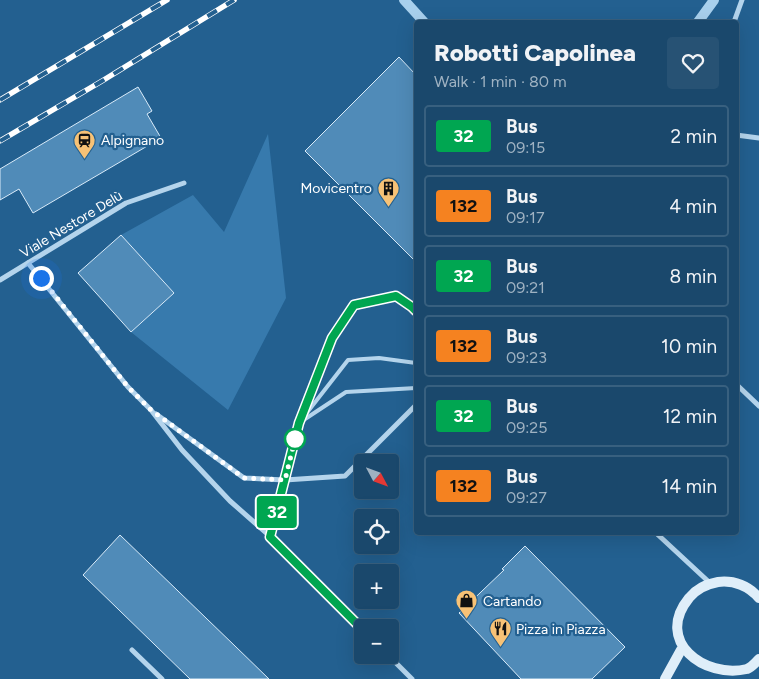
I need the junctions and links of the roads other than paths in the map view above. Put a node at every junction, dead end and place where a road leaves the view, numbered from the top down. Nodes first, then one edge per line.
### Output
1 (742, 0) edge
2 (735, 20) edge
3 (739, 135) edge
4 (759, 138) edge
5 (184, 183) dead end
6 (28, 263) junction
7 (0, 280) edge
8 (414, 309) edge
9 (414, 363) edge
10 (739, 387) edge
11 (414, 388) edge
12 (759, 406) edge
13 (414, 407) edge
14 (151, 410) junction
15 (299, 423) junction
16 (285, 480) junction
17 (658, 535) edge
18 (270, 537) junction
19 (710, 583) junction
20 (759, 598) edge
21 (354, 621) edge
22 (132, 650) dead end
23 (681, 650) junction
24 (759, 659) edge
25 (397, 664) edge
26 (730, 677) edge
27 (162, 679) edge
28 (412, 679) edge
29 (665, 679) edge

1 - 2 street
3 - 4 street
5 - 6 street, Viale Nestore Delù
6 - 7 street, Viale Nestore Delù
6 - 14 street
8 - 15 lane
9 - 15 lane
10 - 12 street
11 - 15 lane
13 - 16 street
14 - 16 street
14 - 18 street
15 - 16 lane
16 - 18 street
17 - 19 street
18 - 21 street
19 - 20 street
19 - 23 street
22 - 27 street
23 - 26 street
23 - 29 street
24 - 26 street
25 - 28 street

